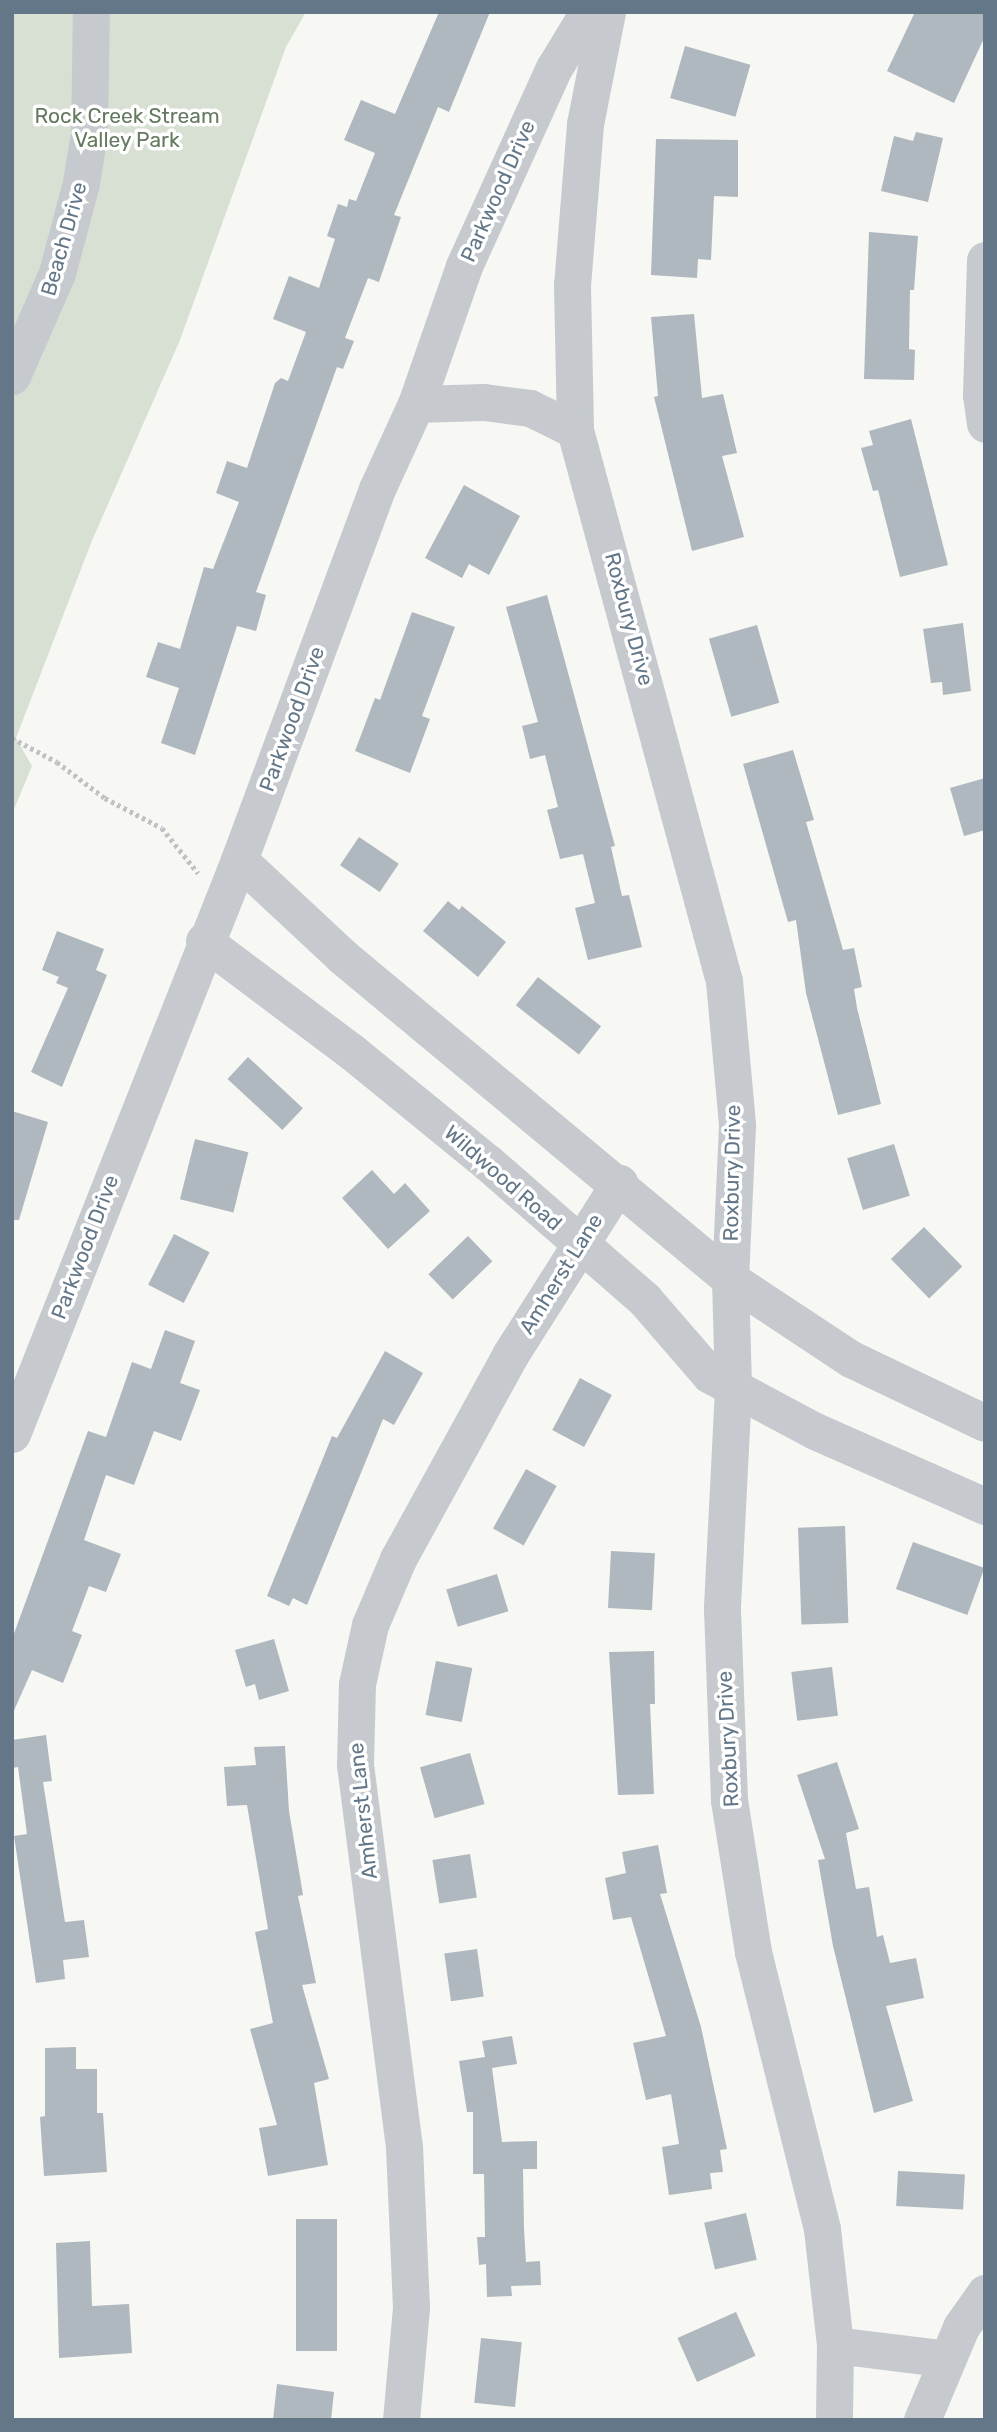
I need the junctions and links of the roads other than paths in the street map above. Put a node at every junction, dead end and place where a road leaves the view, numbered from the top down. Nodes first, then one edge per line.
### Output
1 (91, 12) edge
2 (588, 12) edge
3 (607, 12) edge
4 (985, 260) edge
5 (12, 376) edge
6 (416, 404) junction
7 (985, 424) edge
8 (575, 430) junction
9 (239, 860) junction
10 (204, 941) junction
11 (619, 1183) junction
12 (580, 1244) junction
13 (730, 1279) junction
14 (733, 1390) junction
15 (985, 1423) edge
16 (12, 1434) edge
17 (985, 1506) edge
18 (985, 2293) edge
19 (835, 2345) junction
20 (947, 2359) junction
21 (401, 2420) edge
22 (834, 2420) edge
23 (922, 2420) edge

1 - 5 street, Beach Drive
2 - 6 street, Parkwood Drive
3 - 8 street, Roxbury Drive
4 - 7 street
6 - 8 street
6 - 9 street, Parkwood Drive
8 - 13 street, Roxbury Drive
9 - 10 street, Parkwood Drive
9 - 11 street
10 - 12 street, Wildwood Road
10 - 16 street, Parkwood Drive
11 - 12 street, Amherst Lane
11 - 13 street
12 - 14 street, Wildwood Road
12 - 21 street, Amherst Lane
13 - 14 street, Roxbury Drive
13 - 15 street
14 - 17 street, Wildwood Road
14 - 19 street, Roxbury Drive
18 - 20 street
19 - 20 street
19 - 22 street, Roxbury Drive
20 - 23 street

